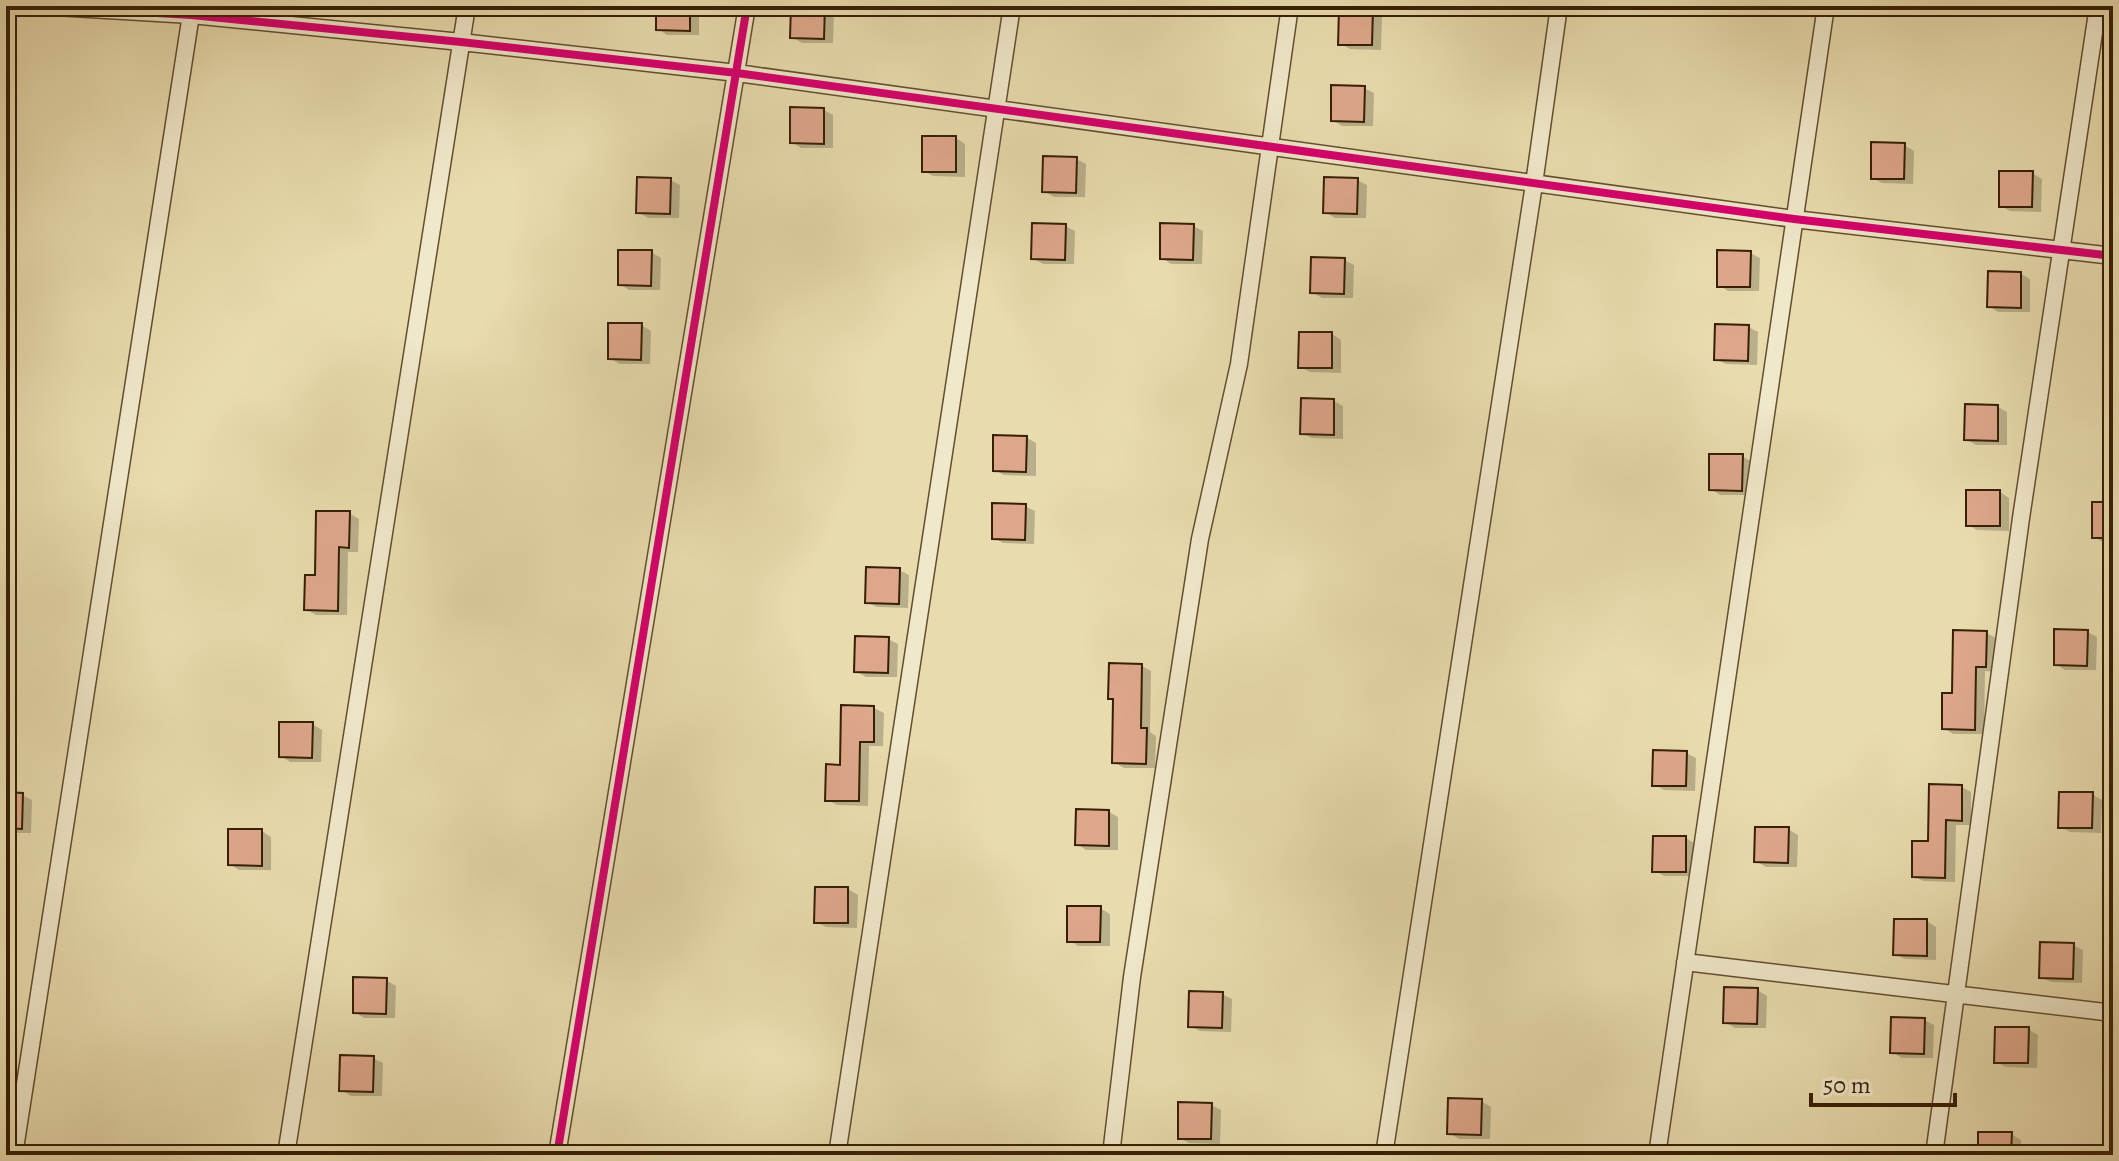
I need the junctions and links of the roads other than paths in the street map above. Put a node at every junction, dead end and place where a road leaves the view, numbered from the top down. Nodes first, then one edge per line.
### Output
1 (39, 6) edge
2 (467, 6) edge
3 (747, 6) edge
4 (1012, 6) edge
5 (1290, 6) edge
6 (1559, 6) edge
7 (1826, 6) edge
8 (2098, 6) edge
9 (192, 10) edge
10 (461, 42) junction
11 (737, 73) junction
12 (997, 108) junction
13 (1270, 145) junction
14 (1534, 184) junction
15 (1794, 219) junction
16 (2061, 250) junction
17 (2113, 256) edge
18 (1685, 962) junction
19 (1956, 995) junction
20 (2113, 1013) edge
21 (14, 1155) edge
22 (286, 1155) edge
23 (557, 1155) edge
24 (837, 1155) edge
25 (1111, 1155) edge
26 (1384, 1155) edge
27 (1657, 1155) edge
28 (1934, 1155) edge

1 - 9 street
2 - 10 street
3 - 11 street
4 - 12 street
5 - 13 street
6 - 14 street
7 - 15 street
8 - 16 street
9 - 10 street
9 - 21 street
10 - 11 street
10 - 22 street
11 - 12 street
11 - 23 street
12 - 13 street
12 - 24 street
13 - 14 street
13 - 25 street
14 - 15 street
14 - 26 street
15 - 16 street
15 - 18 street
16 - 17 street
16 - 19 street
18 - 19 street
18 - 27 street
19 - 20 street
19 - 28 street

